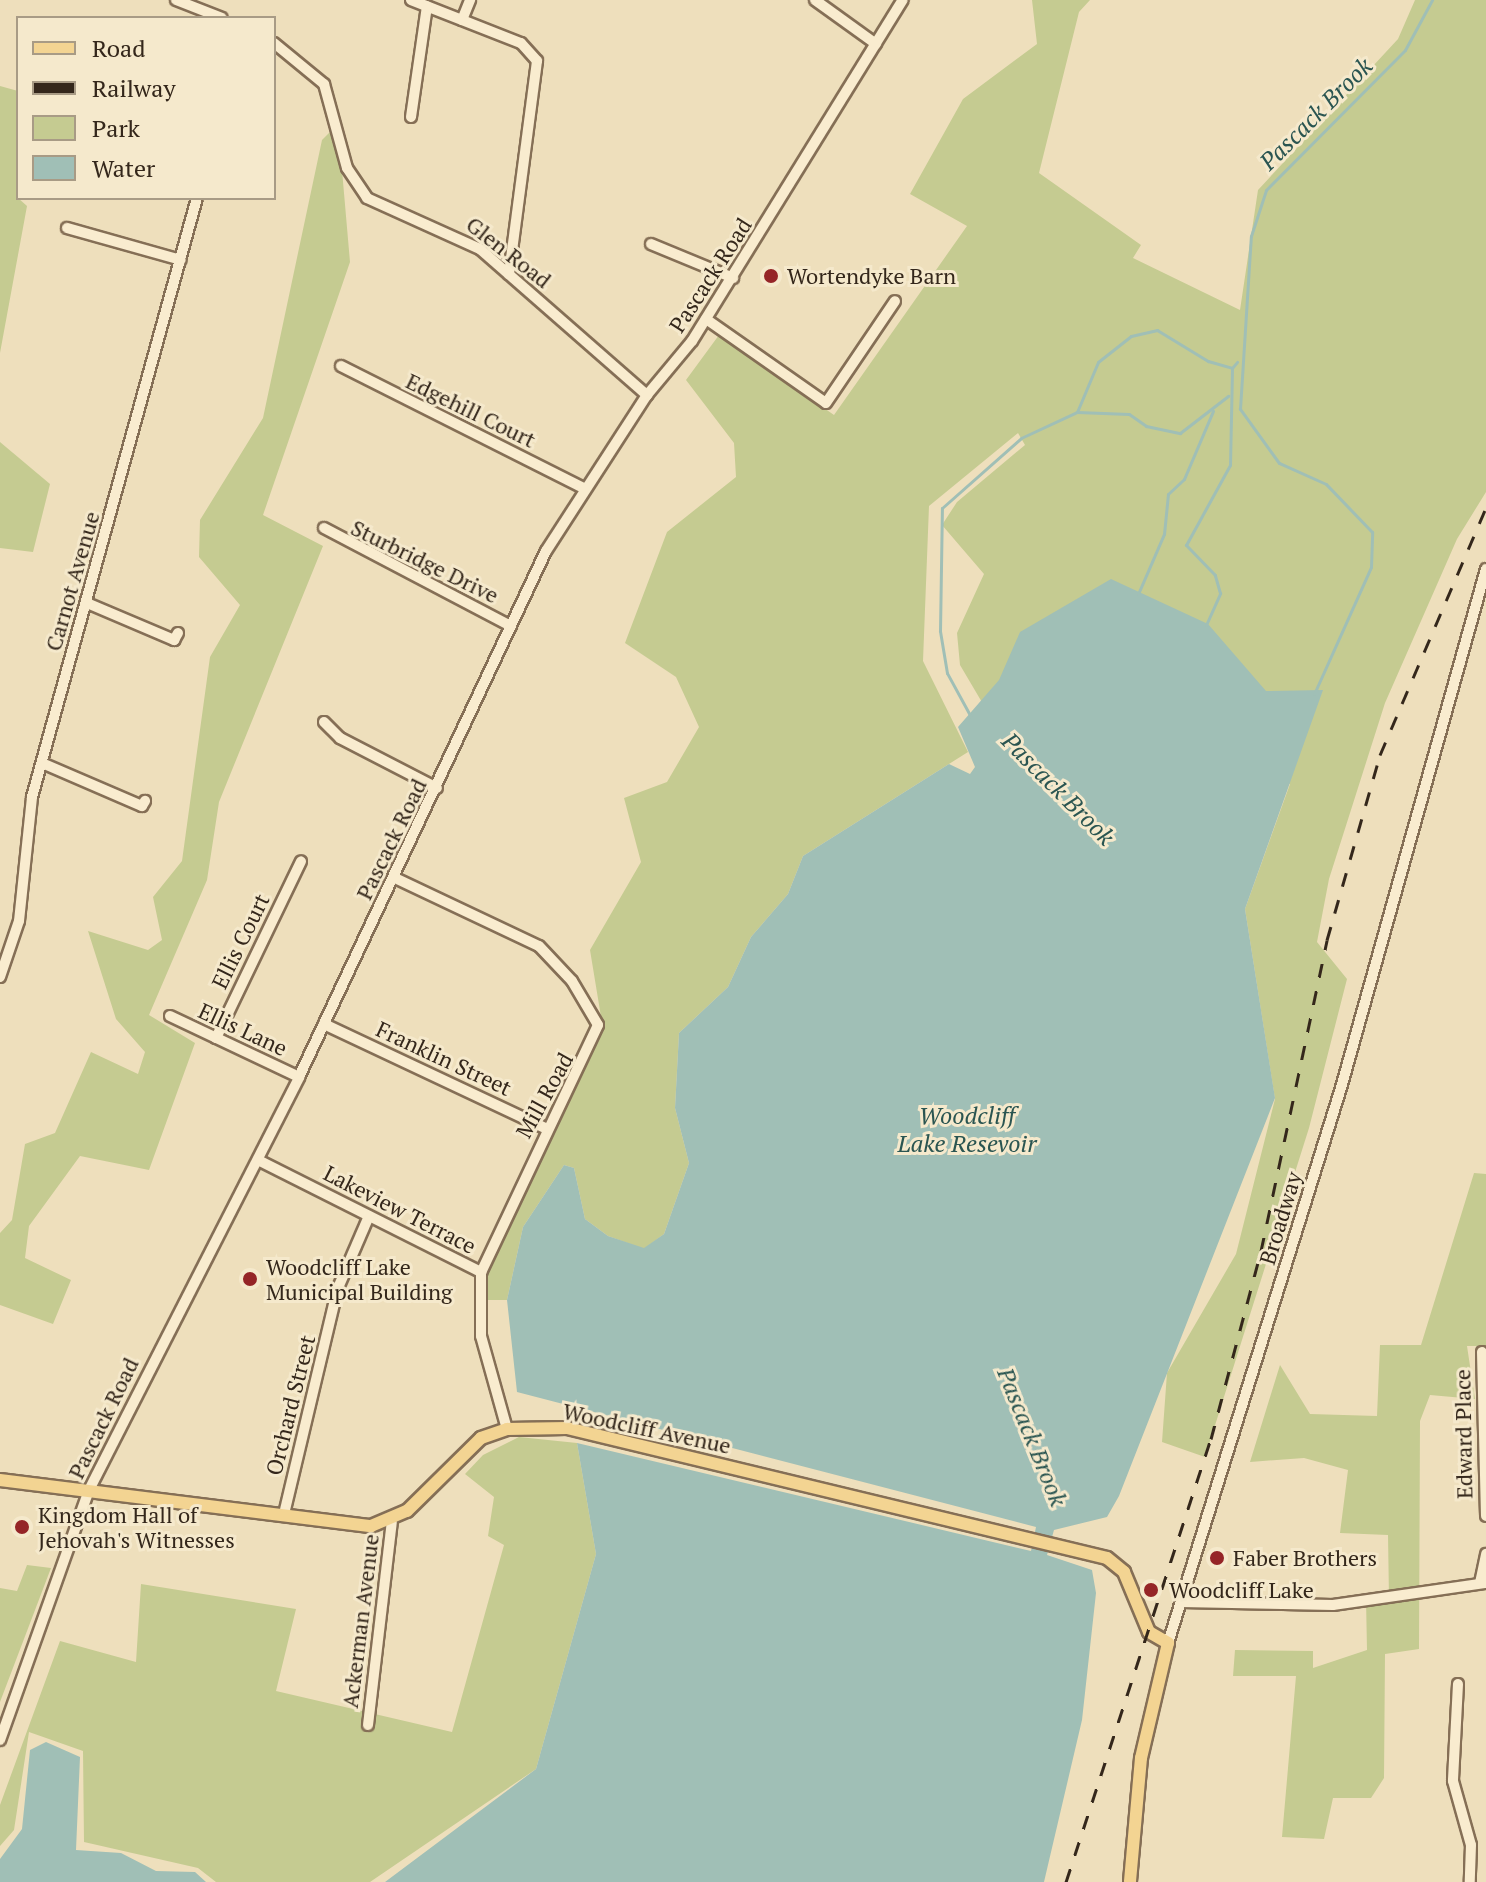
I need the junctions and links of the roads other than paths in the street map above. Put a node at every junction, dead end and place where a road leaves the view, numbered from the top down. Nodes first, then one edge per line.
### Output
1 (176, 0) edge
2 (411, 0) edge
3 (470, 0) edge
4 (815, 0) edge
5 (903, 0) edge
6 (427, 6) junction
7 (217, 16) edge
8 (462, 20) junction
9 (876, 44) junction
10 (276, 45) edge
11 (411, 117) dead end
12 (196, 200) edge
13 (67, 228) dead end
14 (651, 244) dead end
15 (181, 260) junction
16 (509, 274) junction
17 (733, 278) junction
18 (895, 301) dead end
19 (706, 319) junction
20 (341, 366) dead end
21 (647, 395) junction
22 (584, 488) junction
23 (324, 528) dead end
24 (1486, 569) edge
25 (87, 603) junction
26 (511, 626) junction
27 (178, 633) dead end
28 (324, 722) dead end
29 (42, 763) junction
30 (437, 788) junction
31 (145, 801) dead end
32 (301, 861) dead end
33 (395, 878) junction
34 (0, 977) edge
35 (170, 1016) dead end
36 (324, 1024) junction
37 (216, 1038) junction
38 (299, 1077) junction
39 (547, 1129) junction
40 (258, 1160) junction
41 (369, 1216) junction
42 (481, 1272) junction
43 (1482, 1352) dead end
44 (507, 1429) junction
45 (1484, 1430) edge
46 (0, 1480) edge
47 (89, 1490) junction
48 (284, 1514) junction
49 (1486, 1516) edge
50 (392, 1522) junction
51 (1486, 1554) edge
52 (1483, 1583) edge
53 (1181, 1602) junction
54 (1168, 1643) junction
55 (1458, 1684) dead end
56 (368, 1725) dead end
57 (0, 1740) edge
58 (1130, 1882) edge
59 (1470, 1882) edge

1 - 7 street
2 - 6 street
3 - 8 street
4 - 9 street
5 - 9 street, Pascack Road
6 - 8 street
6 - 11 street
8 - 16 street
9 - 17 street, Pascack Road
10 - 16 street, Glen Road
12 - 15 street, Carnot Avenue
13 - 15 street
14 - 17 street
15 - 25 street, Carnot Avenue
16 - 21 street, Glen Road
17 - 19 street, Pascack Road
18 - 19 street
19 - 21 street, Pascack Road
20 - 22 street, Edgehill Court
21 - 22 street, Pascack Road
22 - 26 street, Pascack Road
23 - 26 street, Sturbridge Drive
24 - 53 street, Broadway
25 - 27 street
25 - 29 street, Carnot Avenue
26 - 30 street, Pascack Road
28 - 30 street
29 - 31 street
29 - 34 street, Carnot Avenue
30 - 33 street, Pascack Road
32 - 37 street, Ellis Court
33 - 36 street, Pascack Road
33 - 39 street, Mill Road
35 - 37 street, Ellis Lane
36 - 38 street, Pascack Road
36 - 39 street, Franklin Street
37 - 38 street, Ellis Lane
38 - 40 street, Pascack Road
39 - 42 street, Mill Road
40 - 41 street, Lakeview Terrace
40 - 47 street, Pascack Road
41 - 42 street, Lakeview Terrace
41 - 48 street, Orchard Street
42 - 44 street, Mill Road
43 - 45 street, Edward Place
44 - 50 main road, Woodcliff Avenue
44 - 54 main road, Woodcliff Avenue
45 - 49 street, Edward Place
46 - 47 main road
47 - 48 main road
47 - 57 street, Pascack Road
48 - 50 main road
50 - 56 street, Ackerman Avenue
51 - 52 street
52 - 53 street
53 - 54 street, Broadway
54 - 58 main road, Broadway
55 - 59 street

